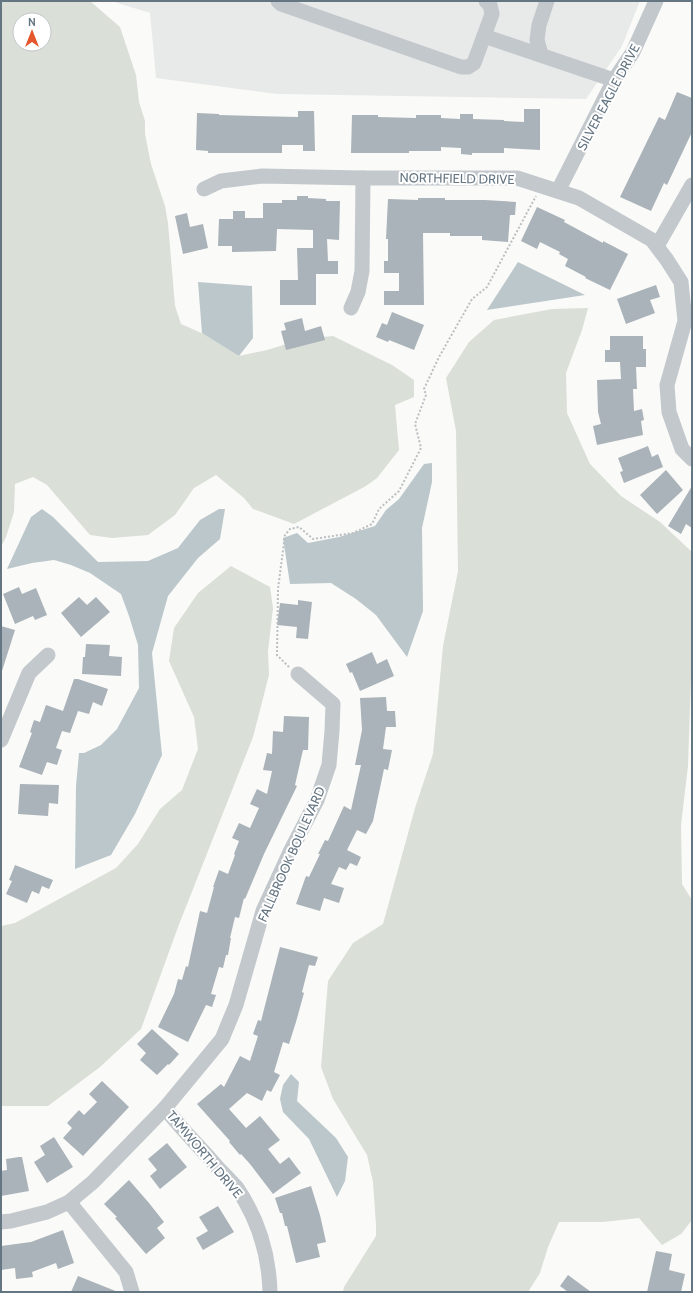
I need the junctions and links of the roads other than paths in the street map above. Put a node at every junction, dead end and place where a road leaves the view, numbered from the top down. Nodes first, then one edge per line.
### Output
1 (278, 1) edge
2 (547, 1) edge
3 (656, 1) edge
4 (489, 2) edge
5 (484, 36) junction
6 (541, 54) junction
7 (614, 80) junction
8 (363, 178) junction
9 (692, 185) edge
10 (204, 189) dead end
11 (558, 191) junction
12 (657, 246) junction
13 (351, 308) dead end
14 (692, 459) edge
15 (48, 655) dead end
16 (298, 674) road end
17 (1, 740) edge
18 (165, 1108) junction
19 (69, 1202) junction
20 (1, 1222) edge
21 (132, 1292) edge
22 (270, 1292) edge

1 - 5 street
2 - 6 street
3 - 7 street, SILVER EAGLE DRIVE
4 - 5 street
5 - 6 street
6 - 7 street
7 - 11 street, SILVER EAGLE DRIVE
8 - 10 street, NORTHFIELD DRIVE
8 - 11 street, NORTHFIELD DRIVE
8 - 13 street
9 - 12 street
11 - 12 street, NORTHFIELD DRIVE
12 - 14 street, NORTHFIELD DRIVE
15 - 17 street
16 - 18 street, FALLBROOK BOULEVARD
18 - 19 street, FALLBROOK BOULEVARD
18 - 22 street, TAMWORTH DRIVE
19 - 20 street, FALLBROOK BOULEVARD
19 - 21 street

